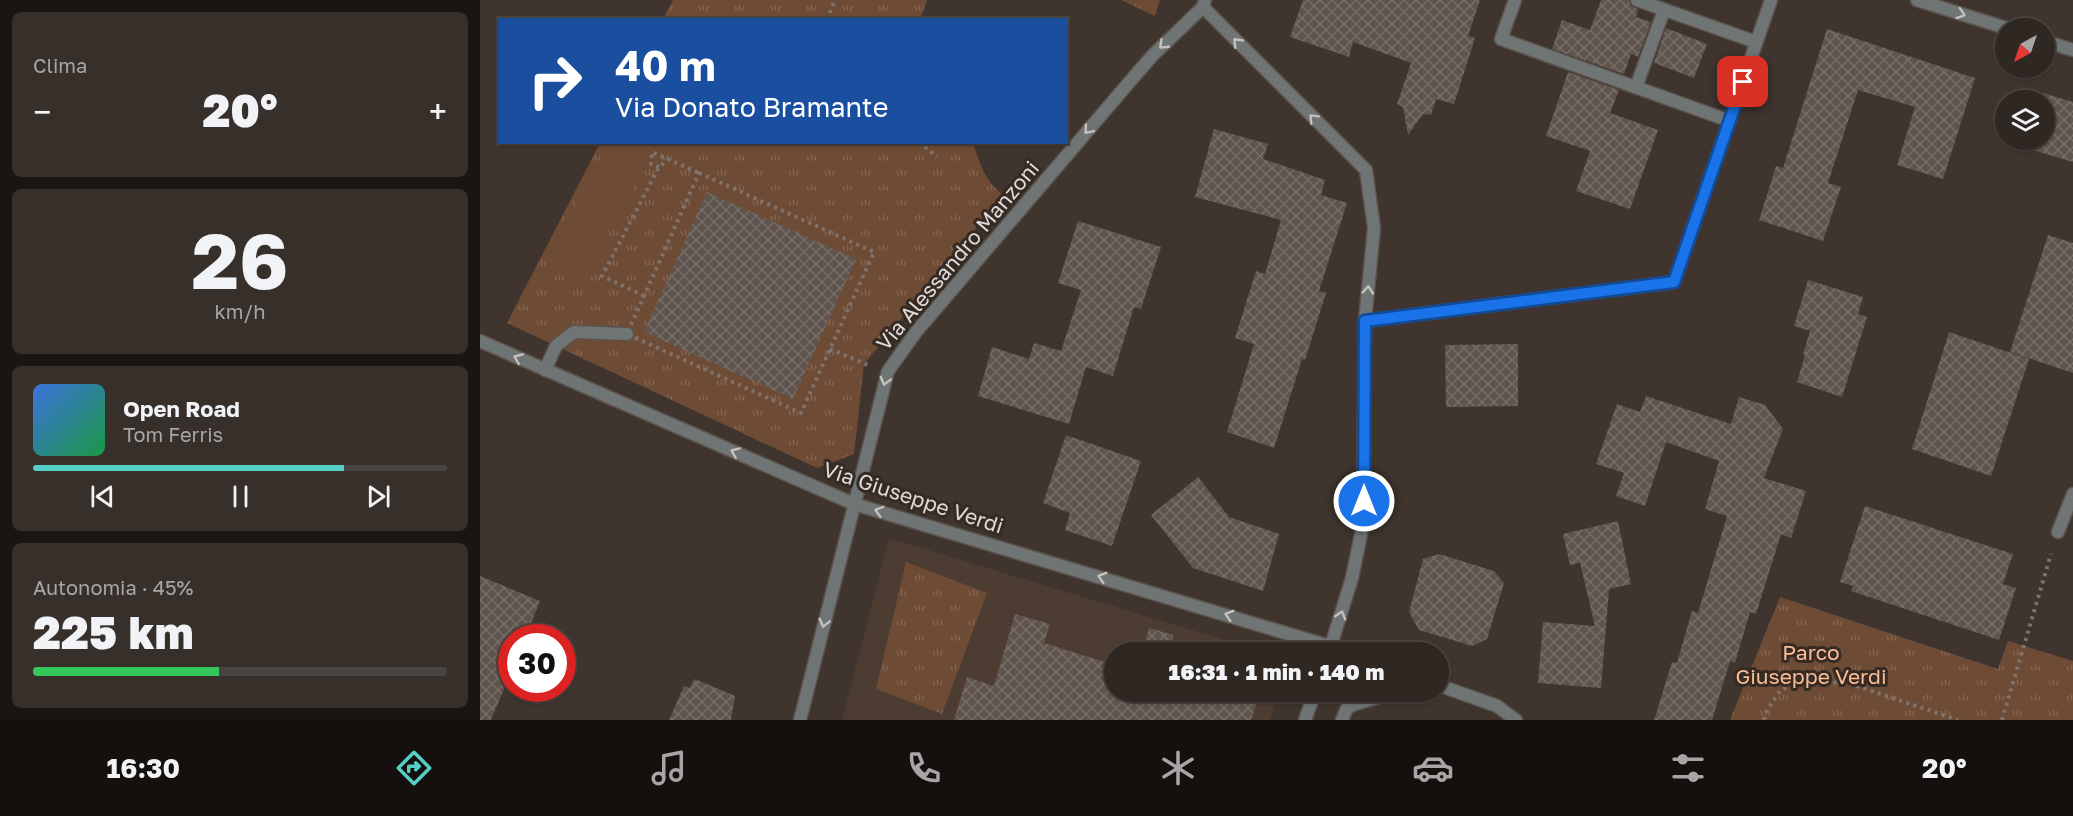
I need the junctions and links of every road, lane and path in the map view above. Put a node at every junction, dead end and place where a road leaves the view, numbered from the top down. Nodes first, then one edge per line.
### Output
1 (835, 0) edge
2 (1515, 0) edge
3 (1637, 0) edge
4 (1771, 0) edge
5 (1917, 0) edge
6 (1204, 3) edge
7 (1664, 10) junction
8 (828, 18) edge
9 (1995, 25) edge
10 (1756, 42) junction
11 (2055, 44) edge
12 (2073, 50) edge
13 (1636, 87) junction
14 (1730, 121) junction
15 (921, 144) edge
16 (937, 157) dead end
17 (669, 159) junction
18 (659, 167) junction
19 (699, 173) junction
20 (644, 297) junction
21 (1365, 321) junction
22 (627, 334) junction
23 (480, 341) edge
24 (830, 349) junction
25 (864, 364) dead end
26 (545, 369) junction
27 (2073, 494) edge
28 (854, 504) junction
29 (2058, 532) joint
30 (1307, 642) edge
31 (1332, 642) edge
32 (1449, 689) edge
33 (1311, 702) edge
34 (1362, 702) edge
35 (800, 720) edge
36 (1305, 720) edge
37 (1342, 720) edge
38 (1516, 720) edge
39 (1764, 720) edge
40 (1958, 720) edge
41 (2002, 720) edge

1 - 8 path
2 - 13 street
3 - 7 street
4 - 10 street
5 -> 9 street
21 -> 6 street
6 -> 28 street, Via Alessandro Manzoni
7 - 10 street
7 - 13 street
10 - 14 street
11 - 12 street
13 - 14 street
14 - 21 street
15 - 16 path
17 - 18 path
17 - 18 path
17 - 19 path
18 - 20 path
19 - 20 path
19 - 24 path
20 - 22 path
31 -> 21 street
22 - 24 path
22 - 26 street
26 -> 23 street, Via Giuseppe Verdi
24 - 25 path
28 -> 26 street, Via Giuseppe Verdi
27 - 29 street
30 -> 28 street, Via Giuseppe Verdi
28 -> 35 street, Via Alessandro Manzoni
29 - 41 path
32 - 38 street
33 - 36 street
34 - 37 street
39 - 40 path

